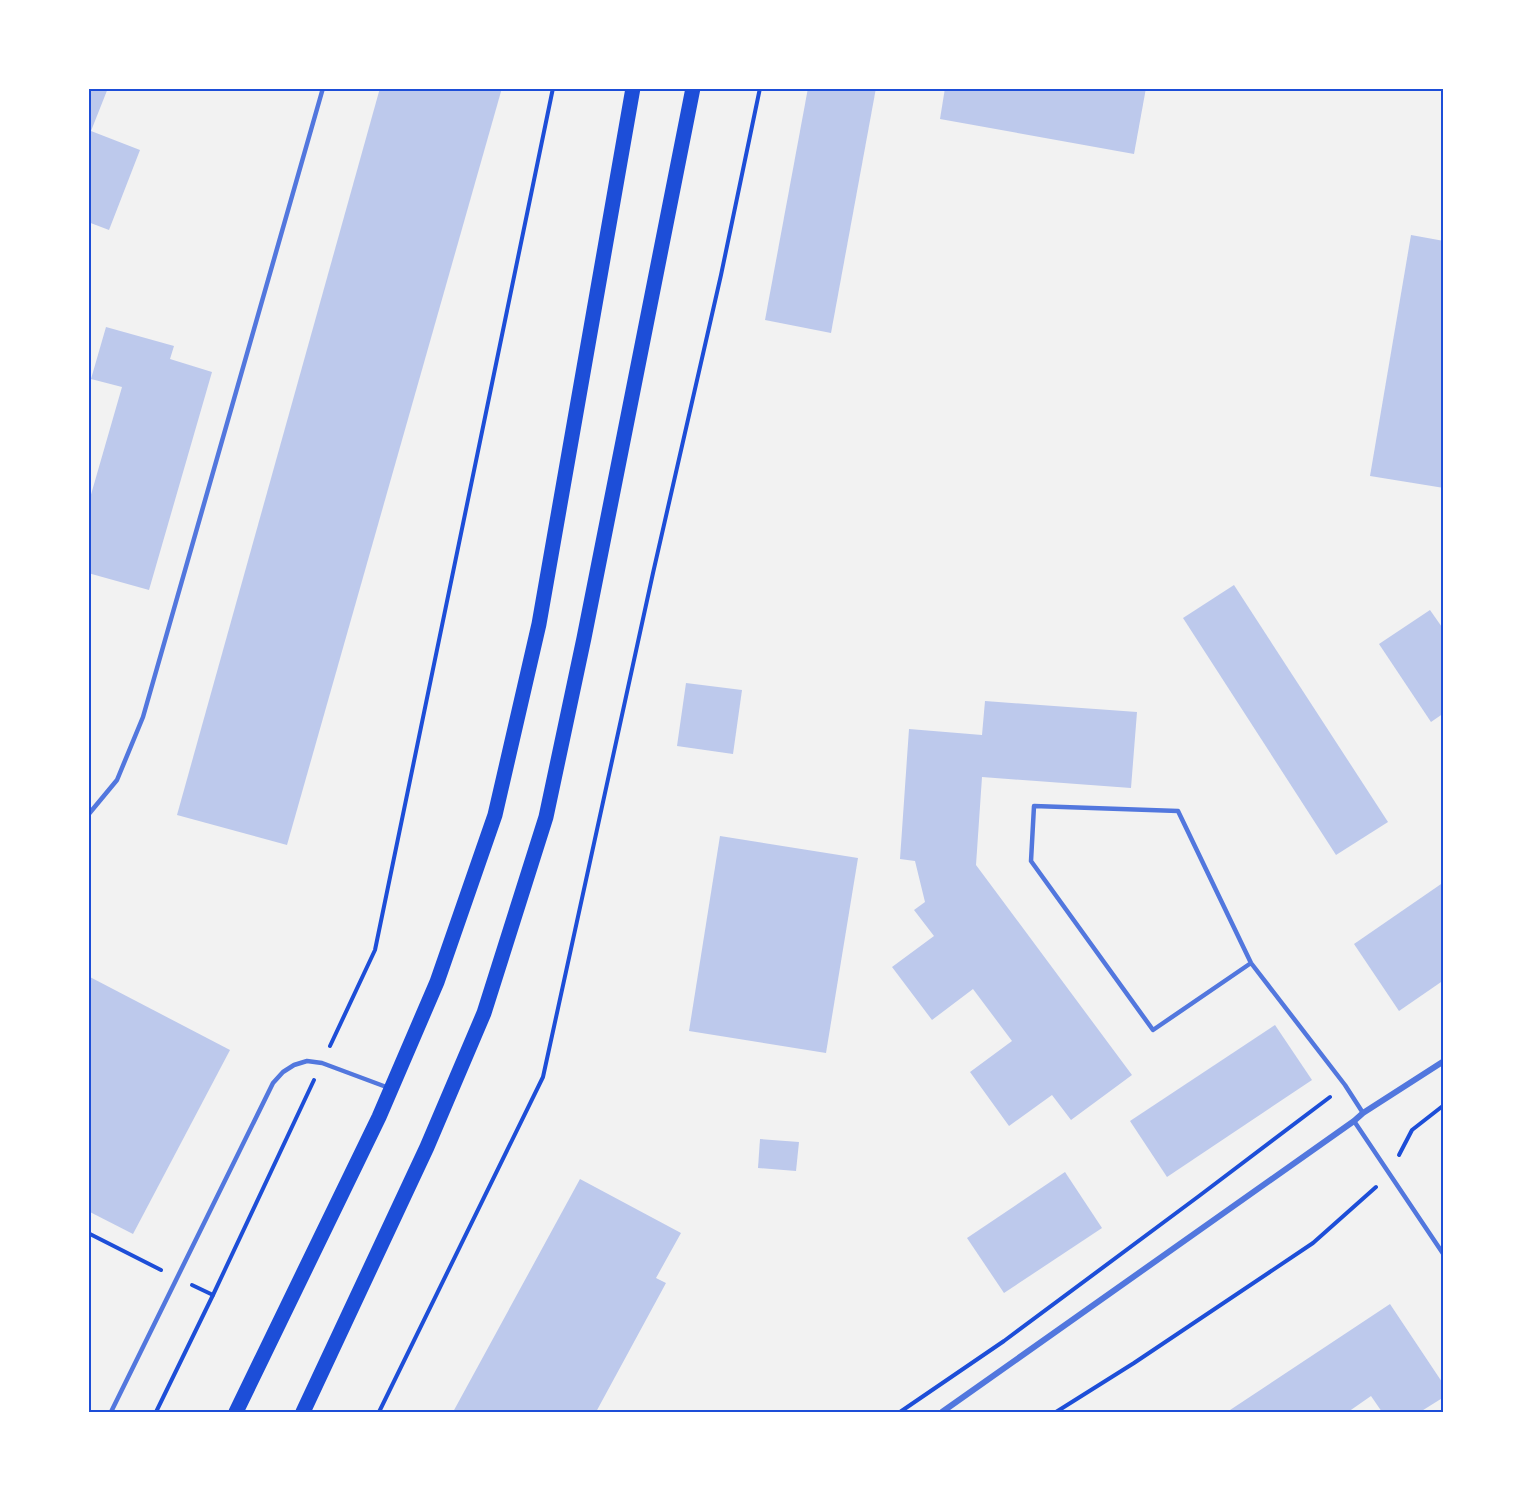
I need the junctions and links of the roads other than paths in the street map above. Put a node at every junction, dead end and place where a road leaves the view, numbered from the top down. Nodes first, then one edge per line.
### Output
1 (323, 88) edge
2 (633, 88) edge
3 (693, 88) edge
4 (88, 815) edge
5 (1251, 963) junction
6 (1443, 1061) edge
7 (391, 1089) junction
8 (1363, 1113) junction
9 (1354, 1121) junction
10 (1443, 1256) edge
11 (111, 1413) edge
12 (236, 1413) edge
13 (303, 1413) edge
14 (942, 1413) edge

1 - 4 lane
2 - 7 main road
3 - 13 main road
5 - 5 lane
5 - 8 lane
6 - 8 street
7 - 11 lane
7 - 12 main road
8 - 9 street
9 - 10 lane
9 - 14 street

